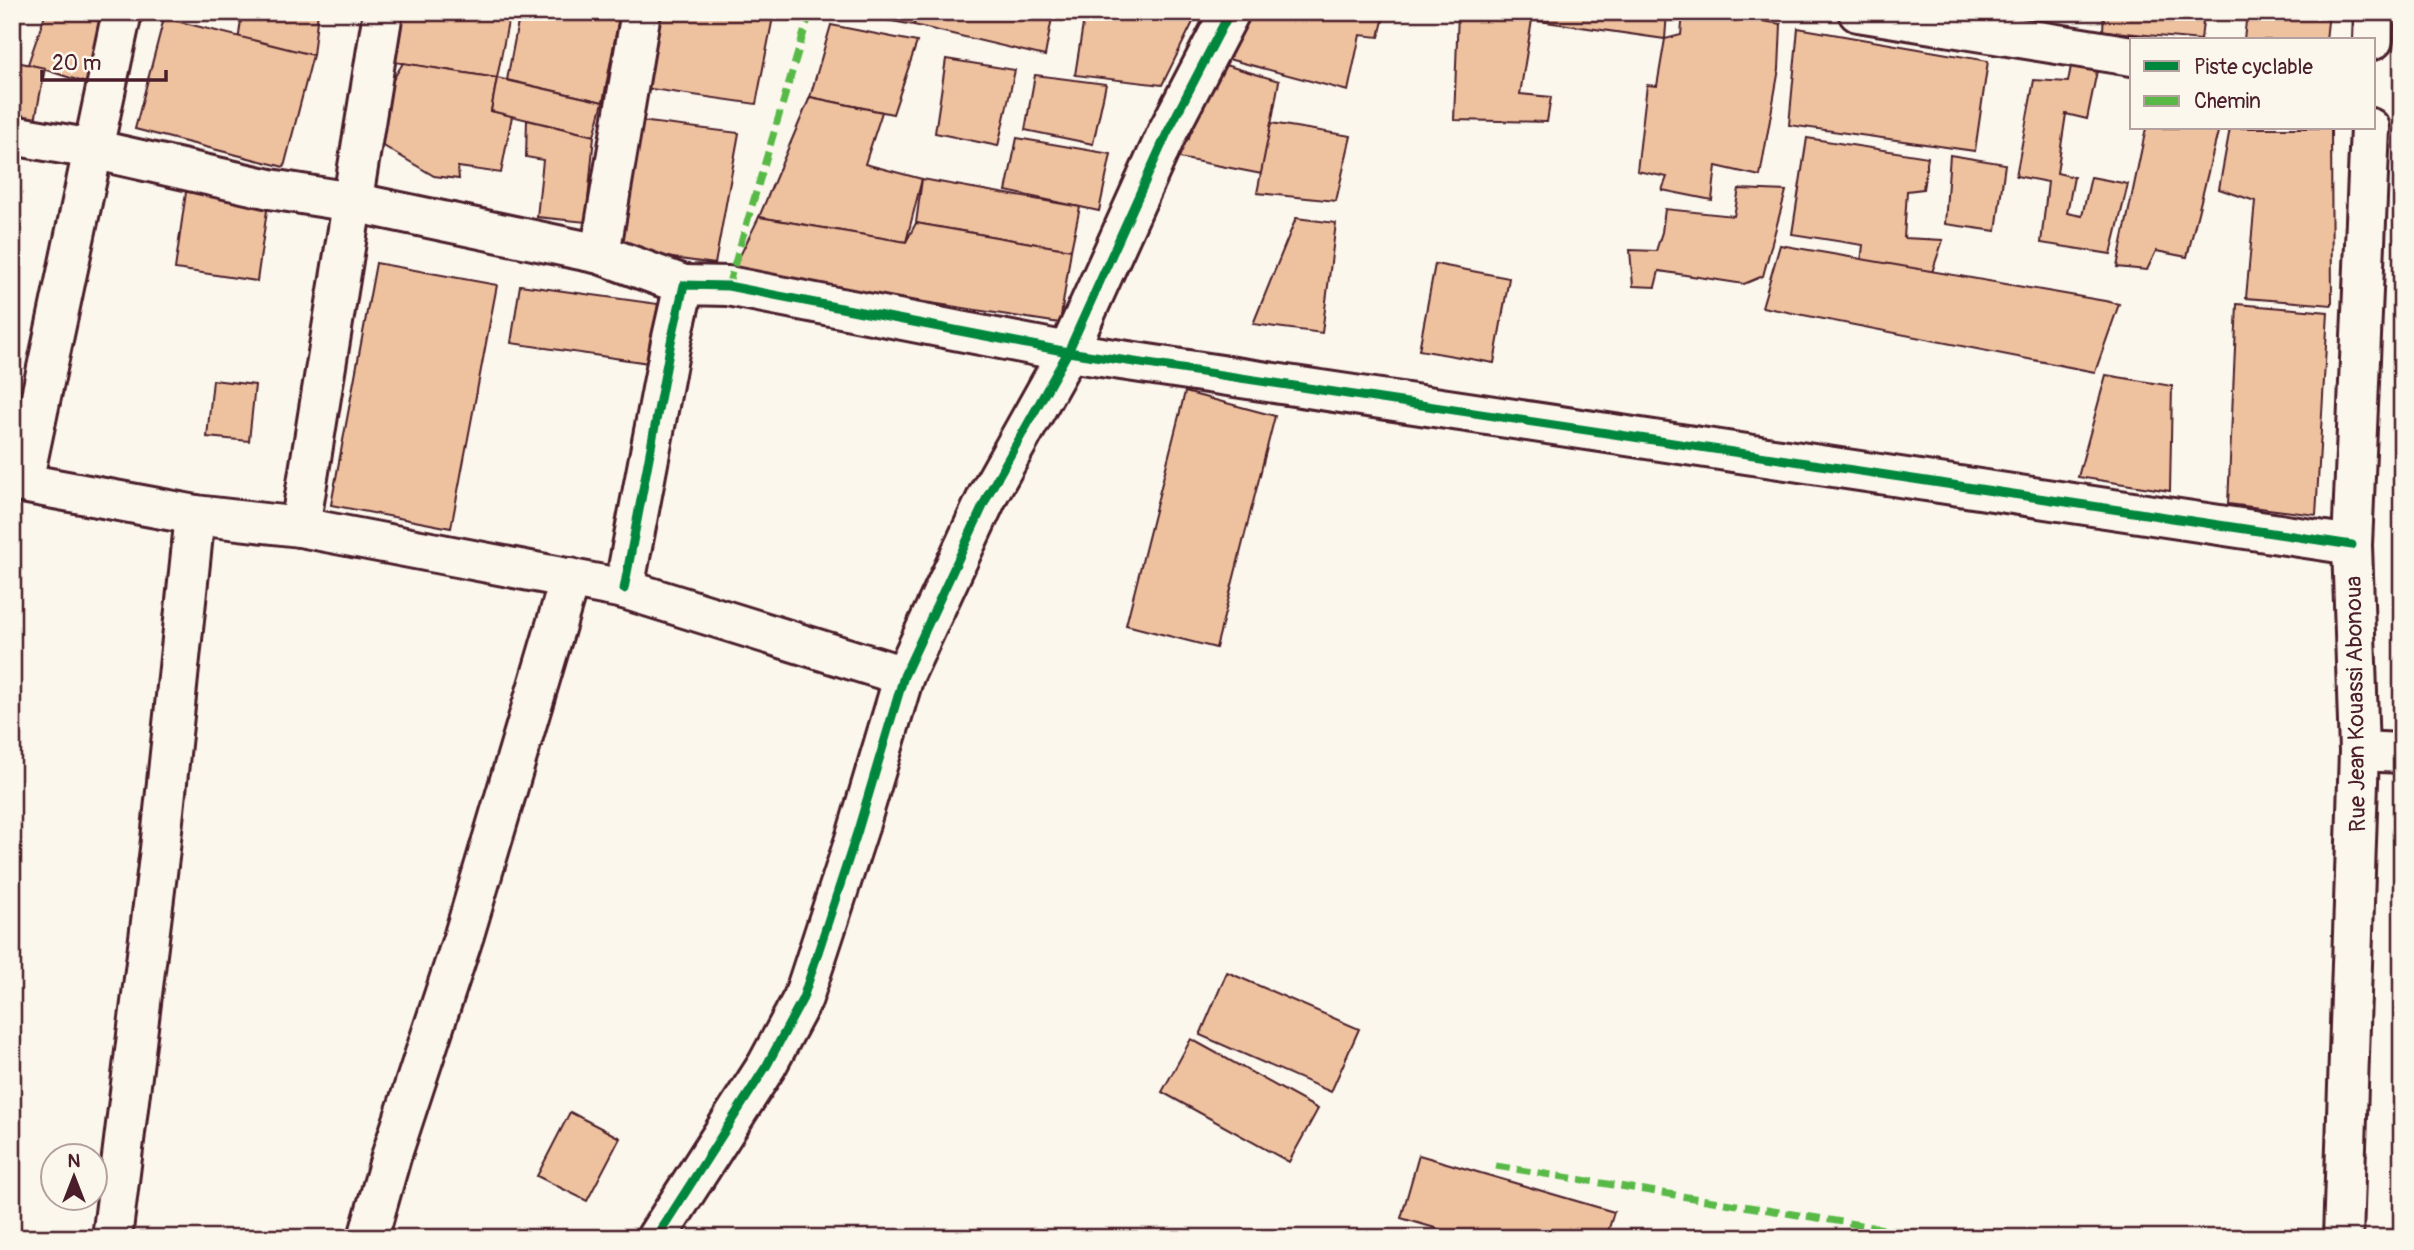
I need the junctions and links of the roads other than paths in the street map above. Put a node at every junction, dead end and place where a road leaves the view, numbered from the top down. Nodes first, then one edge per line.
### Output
1 (122, 12) edge
2 (383, 12) edge
3 (641, 12) edge
4 (1230, 12) edge
5 (1857, 12) edge
6 (2374, 12) edge
7 (2373, 38) edge
8 (2130, 56) edge
9 (2370, 130) edge
10 (12, 135) edge
11 (92, 149) junction
12 (352, 202) junction
13 (600, 254) junction
14 (684, 285) junction
15 (1068, 352) junction
16 (17, 481) edge
17 (195, 515) junction
18 (300, 527) junction
19 (2352, 545) junction
20 (570, 578) junction
21 (624, 589) junction
22 (904, 676) junction
23 (2359, 751) junction
24 (2402, 753) edge
25 (112, 1238) edge
26 (368, 1238) edge
27 (656, 1238) edge
28 (2343, 1238) edge

1 - 11 street
2 - 12 street
3 - 13 street
4 - 15 street
5 - 8 street
6 - 7 street
9 - 19 street, Rue Jean Kouassi Abonoua
10 - 11 street
11 - 12 street
11 - 16 street
12 - 13 street
12 - 18 street
13 - 14 street
14 - 15 street
14 - 21 street
15 - 19 street
15 - 22 street
16 - 17 street
17 - 18 street
17 - 25 street
18 - 20 street
19 - 23 street, Rue Jean Kouassi Abonoua
20 - 21 street
20 - 26 street
21 - 22 street
22 - 27 street
23 - 24 street
23 - 28 street, Rue Jean Kouassi Abonoua

